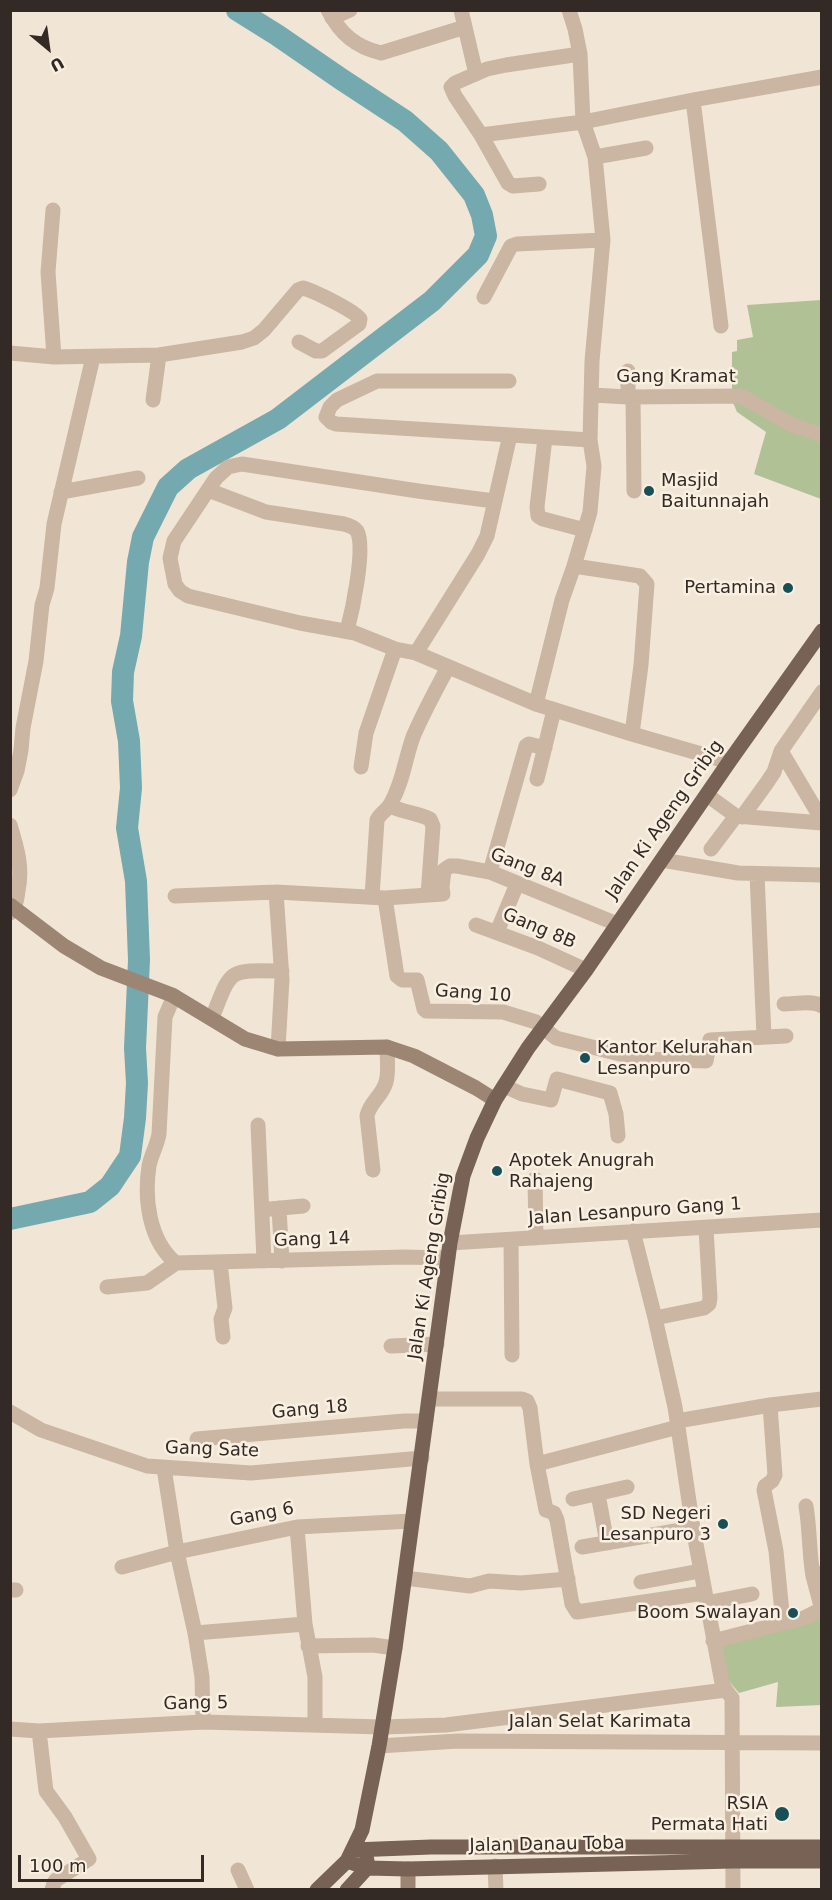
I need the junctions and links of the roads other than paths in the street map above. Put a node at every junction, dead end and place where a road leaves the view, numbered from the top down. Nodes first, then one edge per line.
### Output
1 (350, 10) edge
2 (461, 10) edge
3 (569, 10) edge
4 (330, 14) edge
5 (465, 27) junction
6 (580, 54) junction
7 (476, 74) junction
8 (822, 77) edge
9 (693, 100) junction
10 (583, 122) junction
11 (481, 135) junction
12 (646, 148) dead end
13 (595, 157) junction
14 (538, 184) dead end
15 (53, 210) dead end
16 (603, 240) junction
17 (484, 297) dead end
18 (722, 326) dead end
19 (299, 342) dead end
20 (10, 353) edge
21 (159, 355) junction
22 (54, 357) junction
23 (93, 357) junction
24 (628, 371) dead end
25 (509, 381) dead end
26 (592, 395) junction
27 (630, 397) junction
28 (153, 400) dead end
29 (510, 435) junction
30 (822, 435) edge
31 (545, 438) junction
32 (590, 441) junction
33 (138, 478) dead end
34 (208, 490) junction
35 (633, 491) dead end
36 (61, 492) junction
37 (494, 501) junction
38 (585, 530) junction
39 (574, 566) junction
40 (347, 631) junction
41 (822, 632) edge
42 (395, 649) junction
43 (416, 652) junction
44 (448, 667) junction
45 (822, 692) edge
46 (536, 704) junction
47 (554, 710) junction
48 (632, 734) junction
49 (545, 748) junction
50 (781, 751) junction
51 (729, 762) junction
52 (361, 767) dead end
53 (537, 779) dead end
54 (10, 790) edge
55 (706, 795) junction
56 (390, 806) junction
57 (739, 816) junction
58 (822, 821) edge
59 (10, 825) edge
60 (711, 849) dead end
61 (662, 860) junction
62 (490, 872) junction
63 (757, 874) junction
64 (822, 876) edge
65 (517, 884) junction
66 (276, 892) junction
67 (435, 894) junction
68 (175, 896) dead end
69 (378, 898) junction
70 (15, 910) edge
71 (617, 924) junction
72 (476, 925) dead end
73 (497, 932) junction
74 (586, 970) junction
75 (282, 971) junction
76 (173, 996) junction
77 (784, 1004) dead end
78 (822, 1006) edge
79 (212, 1018) junction
80 (542, 1028) junction
81 (786, 1036) dead end
82 (764, 1037) junction
83 (387, 1047) junction
84 (278, 1049) junction
85 (504, 1086) junction
86 (495, 1100) junction
87 (258, 1125) dead end
88 (618, 1136) dead end
89 (373, 1170) dead end
90 (535, 1179) dead end
91 (303, 1206) dead end
92 (279, 1208) junction
93 (261, 1210) junction
94 (822, 1220) edge
95 (706, 1228) junction
96 (633, 1232) junction
97 (536, 1238) junction
98 (511, 1240) junction
99 (449, 1251) junction
100 (264, 1261) junction
101 (282, 1261) junction
102 (220, 1262) junction
103 (176, 1263) junction
104 (107, 1287) dead end
105 (656, 1318) junction
106 (223, 1337) dead end
107 (437, 1344) junction
108 (391, 1346) dead end
109 (512, 1355) dead end
110 (429, 1399) junction
111 (822, 1399) edge
112 (771, 1405) junction
113 (10, 1412) edge
114 (426, 1421) junction
115 (678, 1424) junction
116 (198, 1439) dead end
117 (422, 1458) junction
118 (537, 1464) junction
119 (164, 1468) junction
120 (627, 1487) dead end
121 (598, 1494) junction
122 (573, 1499) dead end
123 (806, 1506) dead end
124 (412, 1521) junction
125 (297, 1527) junction
126 (693, 1528) junction
127 (607, 1543) junction
128 (582, 1547) dead end
129 (177, 1552) junction
130 (122, 1567) dead end
131 (700, 1571) junction
132 (817, 1575) edge
133 (405, 1578) junction
134 (568, 1579) junction
135 (641, 1582) dead end
136 (752, 1594) dead end
137 (705, 1598) junction
138 (783, 1623) junction
139 (305, 1624) junction
140 (195, 1632) junction
141 (713, 1641) junction
142 (308, 1646) junction
143 (394, 1648) junction
144 (726, 1690) junction
145 (203, 1722) junction
146 (459, 1722) junction
147 (315, 1725) junction
148 (382, 1727) junction
149 (10, 1729) edge
150 (39, 1731) junction
151 (458, 1741) junction
152 (733, 1742) junction
153 (822, 1743) edge
154 (379, 1746) junction
155 (822, 1846) edge
156 (356, 1853) junction
157 (734, 1854) junction
158 (822, 1861) edge
159 (495, 1866) junction
160 (367, 1868) junction
161 (408, 1869) junction
162 (238, 1870) dead end
163 (52, 1890) edge
164 (247, 1890) edge
165 (317, 1890) edge
166 (347, 1890) edge
167 (408, 1890) edge
168 (496, 1890) edge
169 (733, 1890) edge

1 - 4 street
2 - 5 street
3 - 6 street
4 - 5 street
5 - 7 street
6 - 7 street
6 - 10 street
7 - 11 street
8 - 9 street
9 - 10 street
9 - 18 street
10 - 11 street
10 - 13 street
11 - 14 street
12 - 13 street
13 - 16 street
15 - 22 street
16 - 17 street
16 - 26 street
19 - 21 street
20 - 22 street
21 - 23 street
21 - 28 street
22 - 23 street
23 - 36 street
24 - 27 street
25 - 29 street
26 - 27 street, Gang Kramat
26 - 32 street
27 - 30 street, Gang Kramat
27 - 35 street
29 - 31 street
29 - 37 street
31 - 32 street
31 - 38 street
32 - 38 street
33 - 36 street
34 - 37 street
34 - 40 street
34 - 40 street
36 - 54 street
37 - 43 street
38 - 39 street
39 - 46 street
39 - 48 street
40 - 42 street
41 - 51 main road, Jalan Ki Ageng Gribig
42 - 43 street
42 - 52 street
43 - 44 street
44 - 46 street
44 - 56 street
45 - 50 street
46 - 47 street
47 - 48 street
47 - 49 street
48 - 51 street
49 - 53 street
49 - 62 street
50 - 57 street
50 - 58 street
51 - 55 main road, Jalan Ki Ageng Gribig
55 - 57 street
55 - 61 main road, Jalan Ki Ageng Gribig
56 - 67 street
56 - 69 street
57 - 58 street
57 - 60 street
59 - 70 street
61 - 63 street
61 - 71 main road, Jalan Ki Ageng Gribig
62 - 65 street, Gang 8A
62 - 67 street, Gang 8A
63 - 64 street
63 - 82 street
65 - 71 street, Gang 8A
65 - 73 street
66 - 68 street
66 - 69 street
66 - 75 street
67 - 69 street
69 - 80 street, Gang 10
70 - 76 street
71 - 74 main road, Jalan Ki Ageng Gribig
72 - 73 street, Gang 8B
73 - 74 street, Gang 8B
74 - 80 main road, Jalan Ki Ageng Gribig
75 - 79 street
75 - 84 street
76 - 79 street
76 - 103 street
77 - 78 street
79 - 84 street
80 - 82 street
80 - 85 main road, Jalan Ki Ageng Gribig
81 - 82 street
83 - 84 street
83 - 86 street
83 - 89 street
85 - 86 main road, Jalan Ki Ageng Gribig
85 - 88 street
86 - 99 main road, Jalan Ki Ageng Gribig
87 - 93 street
90 - 97 street
91 - 92 street
92 - 93 street
92 - 101 street
93 - 100 street
94 - 95 street, Jalan Lesanpuro Gang 1
95 - 96 street, Jalan Lesanpuro Gang 1
95 - 105 street
96 - 97 street, Jalan Lesanpuro Gang 1
96 - 105 street
97 - 98 street, Jalan Lesanpuro Gang 1
98 - 99 street, Jalan Lesanpuro Gang 1
98 - 109 street
99 - 101 street, Gang 14
99 - 107 main road, Jalan Ki Ageng Gribig
100 - 101 street, Gang 14
100 - 102 street, Gang 14
102 - 103 street, Gang 14
102 - 106 street
103 - 104 street
105 - 115 street
107 - 108 street
107 - 110 main road, Jalan Ki Ageng Gribig
110 - 114 main road, Jalan Ki Ageng Gribig
110 - 118 street
111 - 112 street
112 - 115 street
112 - 138 street
113 - 119 street, Gang Sate
114 - 116 street, Gang 18
114 - 117 main road, Jalan Ki Ageng Gribig
115 - 118 street
115 - 126 street
117 - 119 street, Gang Sate
117 - 124 main road, Jalan Ki Ageng Gribig
118 - 134 street
119 - 129 street
120 - 121 street
121 - 122 street
121 - 127 street
123 - 132 street
124 - 125 street, Gang 6
124 - 133 main road, Jalan Ki Ageng Gribig
125 - 129 street, Gang 6
125 - 139 street
126 - 127 street
126 - 131 street
127 - 128 street
129 - 130 street, Gang 6
129 - 140 street
131 - 135 street
131 - 137 street
132 - 138 street
133 - 134 street
133 - 143 main road, Jalan Ki Ageng Gribig
134 - 137 street
136 - 137 street
137 - 141 street
138 - 141 street
139 - 140 street
139 - 142 street
140 - 145 street
141 - 144 street
142 - 143 street
142 - 147 street
143 - 148 main road, Jalan Ki Ageng Gribig
144 - 146 street, Gang 5
144 - 152 street
145 - 147 street, Gang 5
145 - 150 street, Gang 5
146 - 148 street, Gang 5
146 - 151 street
147 - 148 street, Gang 5
148 - 154 main road, Jalan Ki Ageng Gribig
149 - 150 street, Gang 5
150 - 163 street
151 - 152 street, Jalan Selat Karimata
151 - 154 street, Jalan Selat Karimata
152 - 153 street, Jalan Selat Karimata
152 - 157 street
154 - 156 main road, Jalan Ki Ageng Gribig
155 - 157 main road, Jalan Danau Toba
156 - 157 main road, Jalan Danau Toba
156 - 160 main road, Jalan Ki Ageng Gribig
156 - 165 main road
157 - 158 main road, Jalan Danau Toba
157 - 159 main road, Jalan Danau Toba
157 - 169 street
159 - 161 main road, Jalan Danau Toba
159 - 168 street
160 - 161 main road, Jalan Danau Toba
160 - 166 main road
161 - 167 street
162 - 164 street

